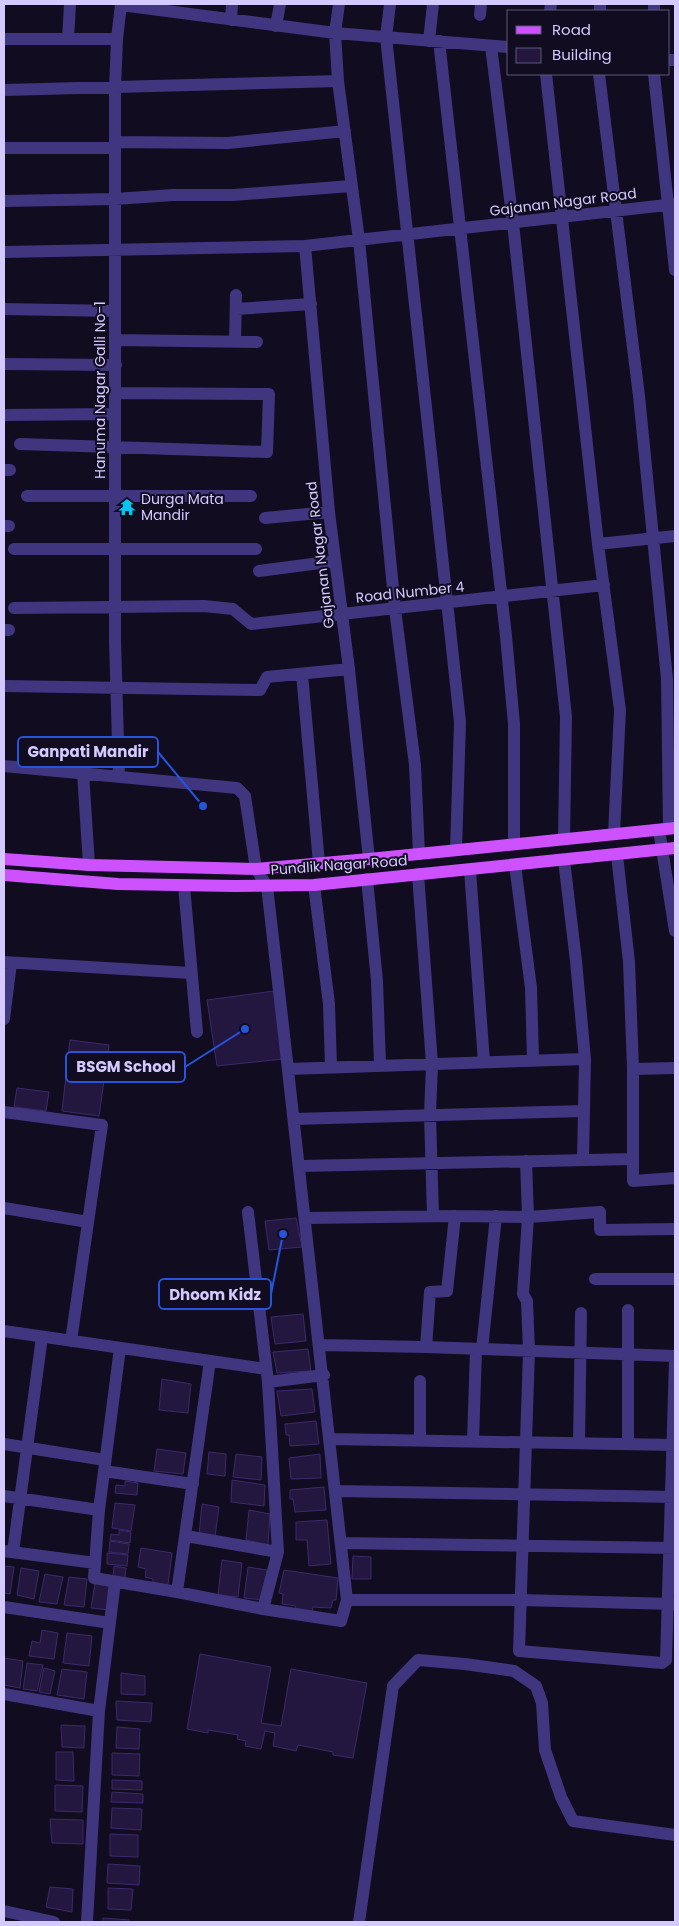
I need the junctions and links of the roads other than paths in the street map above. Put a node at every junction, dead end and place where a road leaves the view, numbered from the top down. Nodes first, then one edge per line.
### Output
1 (70, 4) edge
2 (121, 4) edge
3 (232, 4) edge
4 (280, 4) edge
5 (339, 4) edge
6 (390, 4) edge
7 (433, 4) edge
8 (231, 20) junction
9 (276, 26) junction
10 (335, 33) junction
11 (386, 37) junction
12 (4, 39) edge
13 (68, 39) junction
14 (117, 40) junction
15 (434, 41) junction
16 (491, 46) junction
17 (507, 47) edge
18 (546, 75) edge
19 (600, 75) edge
20 (654, 75) edge
21 (338, 81) junction
22 (115, 88) junction
23 (4, 90) edge
24 (345, 131) junction
25 (115, 145) junction
26 (4, 148) edge
27 (351, 186) junction
28 (115, 199) junction
29 (4, 201) edge
30 (672, 204) edge
31 (617, 210) junction
32 (563, 217) junction
33 (513, 223) junction
34 (460, 229) junction
35 (406, 235) junction
36 (359, 240) junction
37 (305, 246) junction
38 (115, 249) junction
39 (4, 252) edge
40 (675, 270) edge
41 (236, 295) dead end
42 (312, 304) junction
43 (4, 309) edge
44 (236, 309) junction
45 (115, 310) junction
46 (116, 340) junction
47 (235, 342) junction
48 (257, 342) dead end
49 (4, 364) edge
50 (116, 364) junction
51 (116, 393) junction
52 (115, 414) junction
53 (4, 415) edge
54 (20, 444) dead end
55 (116, 448) junction
56 (27, 496) dead end
57 (251, 496) dead end
58 (116, 498) junction
59 (329, 512) junction
60 (265, 518) dead end
61 (675, 536) edge
62 (653, 538) junction
63 (598, 544) junction
64 (256, 549) dead end
65 (14, 550) dead end
66 (116, 550) junction
67 (336, 561) junction
68 (259, 571) dead end
69 (604, 585) junction
70 (553, 591) junction
71 (502, 597) junction
72 (447, 603) junction
73 (116, 607) junction
74 (14, 608) dead end
75 (395, 609) junction
76 (342, 614) junction
77 (349, 669) junction
78 (302, 674) junction
79 (4, 686) edge
80 (116, 686) junction
81 (4, 766) edge
82 (83, 773) junction
83 (119, 777) junction
84 (668, 829) edge
85 (614, 834) junction
86 (564, 839) junction
87 (514, 844) junction
88 (675, 848) edge
89 (662, 849) junction
90 (456, 850) junction
91 (419, 854) junction
92 (617, 855) junction
93 (4, 859) edge
94 (369, 859) junction
95 (564, 860) junction
96 (319, 863) junction
97 (89, 865) junction
98 (515, 865) junction
99 (256, 869) junction
100 (470, 870) junction
101 (418, 874) junction
102 (4, 875) edge
103 (368, 879) junction
104 (314, 885) junction
105 (184, 886) junction
106 (267, 886) junction
107 (675, 931) edge
108 (8, 963) edge
109 (191, 974) junction
110 (4, 1019) edge
111 (197, 1032) dead end
112 (585, 1059) junction
113 (533, 1060) junction
114 (484, 1062) junction
115 (432, 1064) junction
116 (380, 1066) junction
117 (331, 1067) junction
118 (675, 1068) edge
119 (288, 1069) junction
120 (634, 1069) junction
121 (584, 1111) junction
122 (4, 1112) edge
123 (430, 1115) junction
124 (294, 1119) junction
125 (633, 1159) junction
126 (583, 1160) junction
127 (526, 1161) junction
128 (432, 1163) junction
129 (300, 1166) junction
130 (675, 1178) edge
131 (4, 1208) edge
132 (248, 1212) dead end
133 (433, 1216) junction
134 (455, 1216) junction
135 (496, 1216) junction
136 (528, 1217) junction
137 (306, 1218) junction
138 (88, 1222) junction
139 (675, 1229) edge
140 (675, 1278) edge
141 (595, 1279) dead end
142 (628, 1310) dead end
143 (581, 1313) dead end
144 (4, 1331) edge
145 (42, 1337) junction
146 (71, 1341) junction
147 (320, 1345) junction
148 (426, 1347) junction
149 (120, 1348) junction
150 (479, 1349) junction
151 (528, 1351) junction
152 (580, 1352) junction
153 (628, 1354) junction
154 (675, 1356) edge
155 (675, 1360) edge
156 (210, 1361) junction
157 (267, 1375) junction
158 (324, 1376) junction
159 (420, 1381) dead end
160 (330, 1439) junction
161 (420, 1440) junction
162 (473, 1441) junction
163 (526, 1442) junction
164 (579, 1443) junction
165 (4, 1444) edge
166 (628, 1444) junction
167 (674, 1445) edge
168 (27, 1447) junction
169 (104, 1466) junction
170 (193, 1484) junction
171 (336, 1491) junction
172 (523, 1494) junction
173 (4, 1496) edge
174 (673, 1497) edge
175 (20, 1499) junction
176 (98, 1510) junction
177 (186, 1536) junction
178 (341, 1543) junction
179 (522, 1546) junction
180 (672, 1548) edge
181 (8, 1551) edge
182 (278, 1552) junction
183 (95, 1563) junction
184 (115, 1582) junction
185 (177, 1592) junction
186 (347, 1600) junction
187 (521, 1600) junction
188 (672, 1604) edge
189 (4, 1607) edge
190 (263, 1609) junction
191 (110, 1623) junction
192 (4, 1694) edge
193 (99, 1711) junction
194 (675, 1835) edge
195 (4, 1911) edge
196 (54, 1922) edge
197 (87, 1922) edge
198 (359, 1922) edge

1 - 13 street
2 - 8 street
2 - 14 street, Hanuma Nagar Galli No-1
3 - 8 street
4 - 9 street
5 - 10 street
6 - 11 street
7 - 15 street
8 - 9 street
9 - 10 street
10 - 11 street
10 - 21 street
11 - 15 street
11 - 35 street
12 - 13 street
13 - 14 street
14 - 22 street, Hanuma Nagar Galli No-1
15 - 16 street
15 - 34 street
16 - 17 street
16 - 33 street
18 - 32 street
19 - 31 street
20 - 30 street
21 - 22 street
21 - 24 street
22 - 23 street
22 - 25 street, Hanuma Nagar Galli No-1
24 - 25 street
24 - 27 street
25 - 26 street
25 - 28 street, Hanuma Nagar Galli No-1
27 - 28 street
27 - 36 street
28 - 29 street
28 - 38 street, Hanuma Nagar Galli No-1
30 - 31 street, Gajanan Nagar Road
30 - 40 street
31 - 32 street, Gajanan Nagar Road
31 - 62 street
32 - 33 street, Gajanan Nagar Road
32 - 63 street
33 - 34 street, Gajanan Nagar Road
33 - 70 street
34 - 35 street, Gajanan Nagar Road
34 - 71 street
35 - 36 street, Gajanan Nagar Road
35 - 72 street
36 - 37 street, Gajanan Nagar Road
36 - 75 street
37 - 38 street, Gajanan Nagar Road
37 - 42 street, Gajanan Nagar Road
38 - 39 street, Gajanan Nagar Road
38 - 45 street, Hanuma Nagar Galli No-1
41 - 44 street
42 - 44 street
42 - 59 street, Gajanan Nagar Road
43 - 45 street
44 - 47 street
45 - 46 street, Hanuma Nagar Galli No-1
46 - 47 street
46 - 50 street, Hanuma Nagar Galli No-1
47 - 48 street
49 - 50 street
50 - 51 street, Hanuma Nagar Galli No-1
51 - 52 street, Hanuma Nagar Galli No-1
51 - 55 street
52 - 53 street
52 - 55 street, Hanuma Nagar Galli No-1
54 - 55 street
55 - 58 street, Hanuma Nagar Galli No-1
56 - 58 street
57 - 58 street
58 - 66 street, Hanuma Nagar Galli No-1
59 - 60 street
59 - 67 street, Gajanan Nagar Road
61 - 62 street
62 - 63 street
62 - 84 street
63 - 69 street
64 - 66 street
65 - 66 street
66 - 73 street, Hanuma Nagar Galli No-1
67 - 68 street
67 - 76 street, Gajanan Nagar Road
69 - 70 street, Road Number 4
69 - 85 street
70 - 71 street, Road Number 4
70 - 86 street
71 - 72 street, Road Number 4
71 - 87 street
72 - 75 street, Road Number 4
72 - 90 street
73 - 74 street, Road Number 4
73 - 76 street, Road Number 4
73 - 80 street, Hanuma Nagar Galli No-1
75 - 76 street, Road Number 4
75 - 91 street
76 - 77 street, Gajanan Nagar Road
77 - 78 street
77 - 94 street, Gajanan Nagar Road
78 - 80 street
78 - 96 street
79 - 80 street
80 - 83 street, Hanuma Nagar Galli No-1
81 - 82 street
82 - 83 street
82 - 97 street
83 - 99 street
84 - 85 main road, Pundlik Nagar Road
84 - 89 street
85 - 86 main road, Pundlik Nagar Road
86 - 87 main road, Pundlik Nagar Road
87 - 90 main road, Pundlik Nagar Road
88 - 89 main road, Pundlik Nagar Road
89 - 92 main road, Pundlik Nagar Road
89 - 107 street
90 - 91 main road, Pundlik Nagar Road
91 - 94 main road, Pundlik Nagar Road
92 - 95 main road, Pundlik Nagar Road
92 - 120 street
93 - 97 main road, Pundlik Nagar Road
94 - 96 main road, Pundlik Nagar Road
95 - 98 main road, Pundlik Nagar Road
95 - 112 street
96 - 99 main road, Pundlik Nagar Road
97 - 99 main road, Pundlik Nagar Road
98 - 100 main road, Pundlik Nagar Road
98 - 113 street
99 - 106 street
100 - 101 main road, Pundlik Nagar Road
100 - 114 street
101 - 103 main road, Pundlik Nagar Road
101 - 115 street
102 - 105 main road, Pundlik Nagar Road
103 - 104 main road, Pundlik Nagar Road
103 - 116 street
104 - 106 main road, Pundlik Nagar Road
104 - 117 street
105 - 106 main road, Pundlik Nagar Road
105 - 109 street
106 - 119 street
108 - 109 street
108 - 110 street
109 - 111 street
112 - 113 street
112 - 121 street
113 - 114 street
114 - 115 street
115 - 116 street
115 - 123 street
116 - 117 street
117 - 119 street
118 - 120 street
119 - 124 street
120 - 125 street
121 - 123 street
121 - 126 street
122 - 138 street
123 - 124 street
123 - 128 street
124 - 129 street
125 - 126 street
125 - 130 street
126 - 127 street
127 - 128 street
127 - 136 street
128 - 129 street
128 - 133 street
129 - 137 street
131 - 138 street
132 - 157 street
133 - 134 street
133 - 137 street
134 - 135 street
134 - 148 street
135 - 136 street
135 - 150 street
136 - 139 street
136 - 151 street
137 - 147 street
138 - 146 street
140 - 141 street
142 - 153 street
143 - 152 street
144 - 145 street
145 - 146 street
145 - 168 street
146 - 149 street
147 - 148 street
147 - 158 street
148 - 150 street
149 - 156 street
149 - 169 street
150 - 151 street
150 - 162 street
151 - 152 street
151 - 163 street
152 - 153 street
152 - 164 street
153 - 154 street
153 - 166 street
155 - 167 street
156 - 157 street
156 - 170 street
157 - 158 street
157 - 182 street
158 - 160 street
159 - 161 street
160 - 161 street
160 - 171 street
161 - 162 street
162 - 163 street
163 - 164 street
163 - 172 street
164 - 166 street
165 - 168 street
166 - 167 street
167 - 174 street
168 - 169 street
168 - 175 street
169 - 170 street
169 - 176 street
170 - 177 street
171 - 172 street
171 - 178 street
172 - 174 street
172 - 179 street
173 - 175 street
174 - 180 street
175 - 176 street
175 - 181 street
176 - 183 street
177 - 182 street
177 - 185 street
178 - 179 street
178 - 186 street
179 - 180 street
179 - 187 street
180 - 188 street
181 - 183 street
182 - 190 street
183 - 184 street
184 - 185 street
184 - 191 street
185 - 190 street
186 - 187 street
186 - 190 street
187 - 188 street
187 - 188 street
189 - 191 street
191 - 193 street
192 - 193 street
193 - 197 street
194 - 198 street
195 - 196 street

